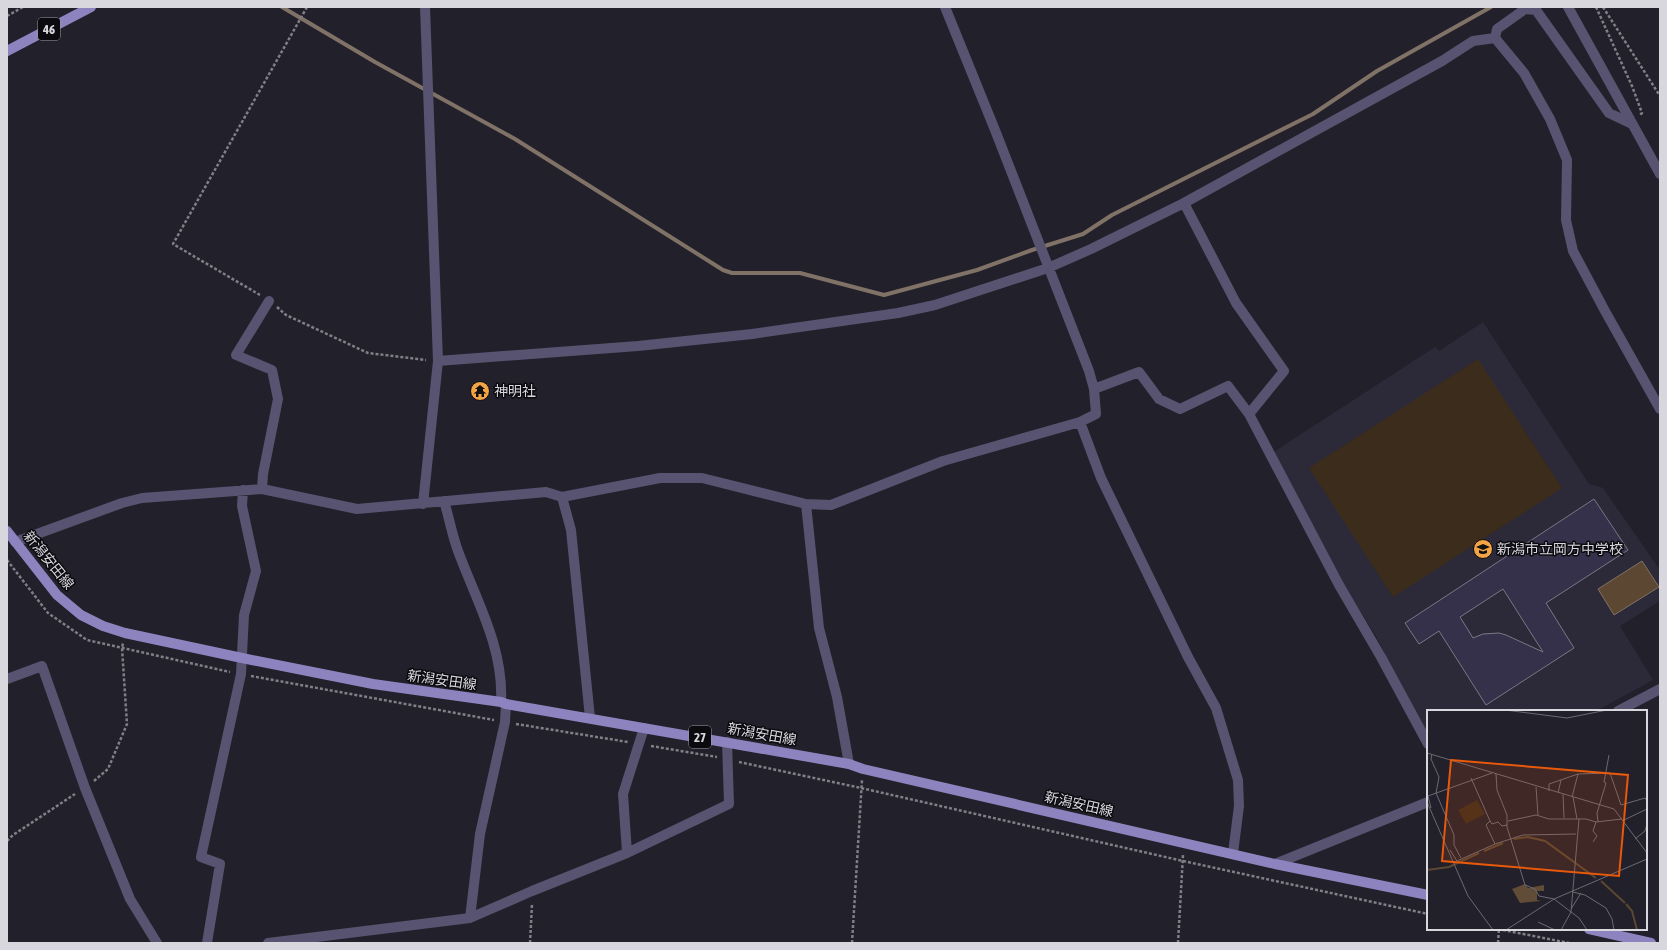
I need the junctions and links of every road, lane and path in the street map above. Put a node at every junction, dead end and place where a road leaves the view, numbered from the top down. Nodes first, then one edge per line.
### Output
1 (23, 7) edge
2 (91, 7) edge
3 (425, 7) edge
4 (945, 7) edge
5 (1568, 7) edge
6 (1596, 7) edge
7 (1603, 7) edge
8 (306, 8) edge
9 (7, 16) edge
10 (1495, 38) junction
11 (7, 51) edge
12 (1660, 96) edge
13 (1632, 124) junction
14 (1660, 174) edge
15 (1184, 203) junction
16 (1048, 268) junction
17 (269, 301) junction
18 (438, 361) junction
19 (1094, 389) junction
20 (1660, 409) edge
21 (1249, 414) junction
22 (1080, 422) junction
23 (262, 489) junction
24 (243, 490) junction
25 (562, 497) junction
26 (444, 501) junction
27 (423, 504) junction
28 (806, 504) junction
29 (7, 531) edge
30 (15, 542) junction
31 (7, 560) edge
32 (125, 633) junction
33 (122, 648) junction
34 (242, 658) junction
35 (241, 674) junction
36 (7, 679) edge
37 (1660, 689) edge
38 (503, 703) junction
39 (1620, 710) edge
40 (590, 718) junction
41 (505, 722) junction
42 (644, 728) junction
43 (727, 742) junction
44 (1427, 742) edge
45 (639, 743) junction
46 (727, 759) junction
47 (849, 764) junction
48 (863, 769) junction
49 (85, 788) junction
50 (861, 788) junction
51 (1427, 802) edge
52 (7, 841) edge
53 (1184, 842) junction
54 (627, 853) junction
55 (1233, 853) junction
56 (1183, 861) junction
57 (1275, 864) junction
58 (532, 891) junction
59 (1427, 895) edge
60 (1427, 914) edge
61 (470, 918) junction
62 (1499, 930) edge
63 (1504, 930) edge
64 (1593, 930) edge
65 (157, 943) edge
66 (207, 943) edge
67 (268, 943) edge
68 (530, 943) edge
69 (852, 943) edge
70 (1178, 943) edge
71 (1498, 943) edge
72 (1569, 943) edge
73 (1651, 943) edge

1 - 9 path
2 - 11 main road, 46
3 - 18 street
4 - 16 street
5 - 13 street
6 - 13 path
7 - 12 path
8 - 17 path
10 - 13 street
10 - 15 street
10 - 20 street
13 - 14 street
15 - 16 street
15 - 21 street
16 - 18 street
16 - 19 street
17 - 18 path
17 - 23 street
18 - 27 street
19 - 21 street
19 - 22 street
21 - 44 street
22 - 28 street
22 - 55 street
23 - 24 street
23 - 27 street
24 - 30 street
24 - 34 street
25 - 26 street
25 - 28 street
25 - 40 street
26 - 27 street
26 - 38 street
28 - 47 street
29 - 30 main road, 新潟安田線 / 27
30 - 32 main road, 新潟安田線 / 27
31 - 33 path
32 - 33 path
32 - 34 main road, 新潟安田線 / 27
33 - 35 path
33 - 49 path
34 - 35 street
34 - 38 main road, 新潟安田線 / 27
35 - 41 path
35 - 66 street
36 - 49 street
37 - 39 street
38 - 40 main road, 新潟安田線 / 27
38 - 41 street
40 - 42 main road, 新潟安田線 / 27
41 - 45 path
41 - 61 street
42 - 43 main road, 新潟安田線 / 27
42 - 45 street
43 - 46 street
43 - 47 main road, 新潟安田線 / 27
45 - 46 path
45 - 54 street
46 - 50 path
46 - 54 street
47 - 48 main road, 新潟安田線 / 27
48 - 50 path
48 - 53 main road, 新潟安田線 / 27
49 - 52 path
49 - 65 street
50 - 56 path
50 - 69 path
51 - 57 street
53 - 55 main road, 新潟安田線 / 27
53 - 56 path
54 - 58 street
55 - 57 main road, 新潟安田線 / 27
56 - 60 path
56 - 70 path
57 - 59 main road, 新潟安田線 / 27
58 - 61 street
58 - 68 path
61 - 67 street
62 - 71 path
63 - 72 path
64 - 73 main road

